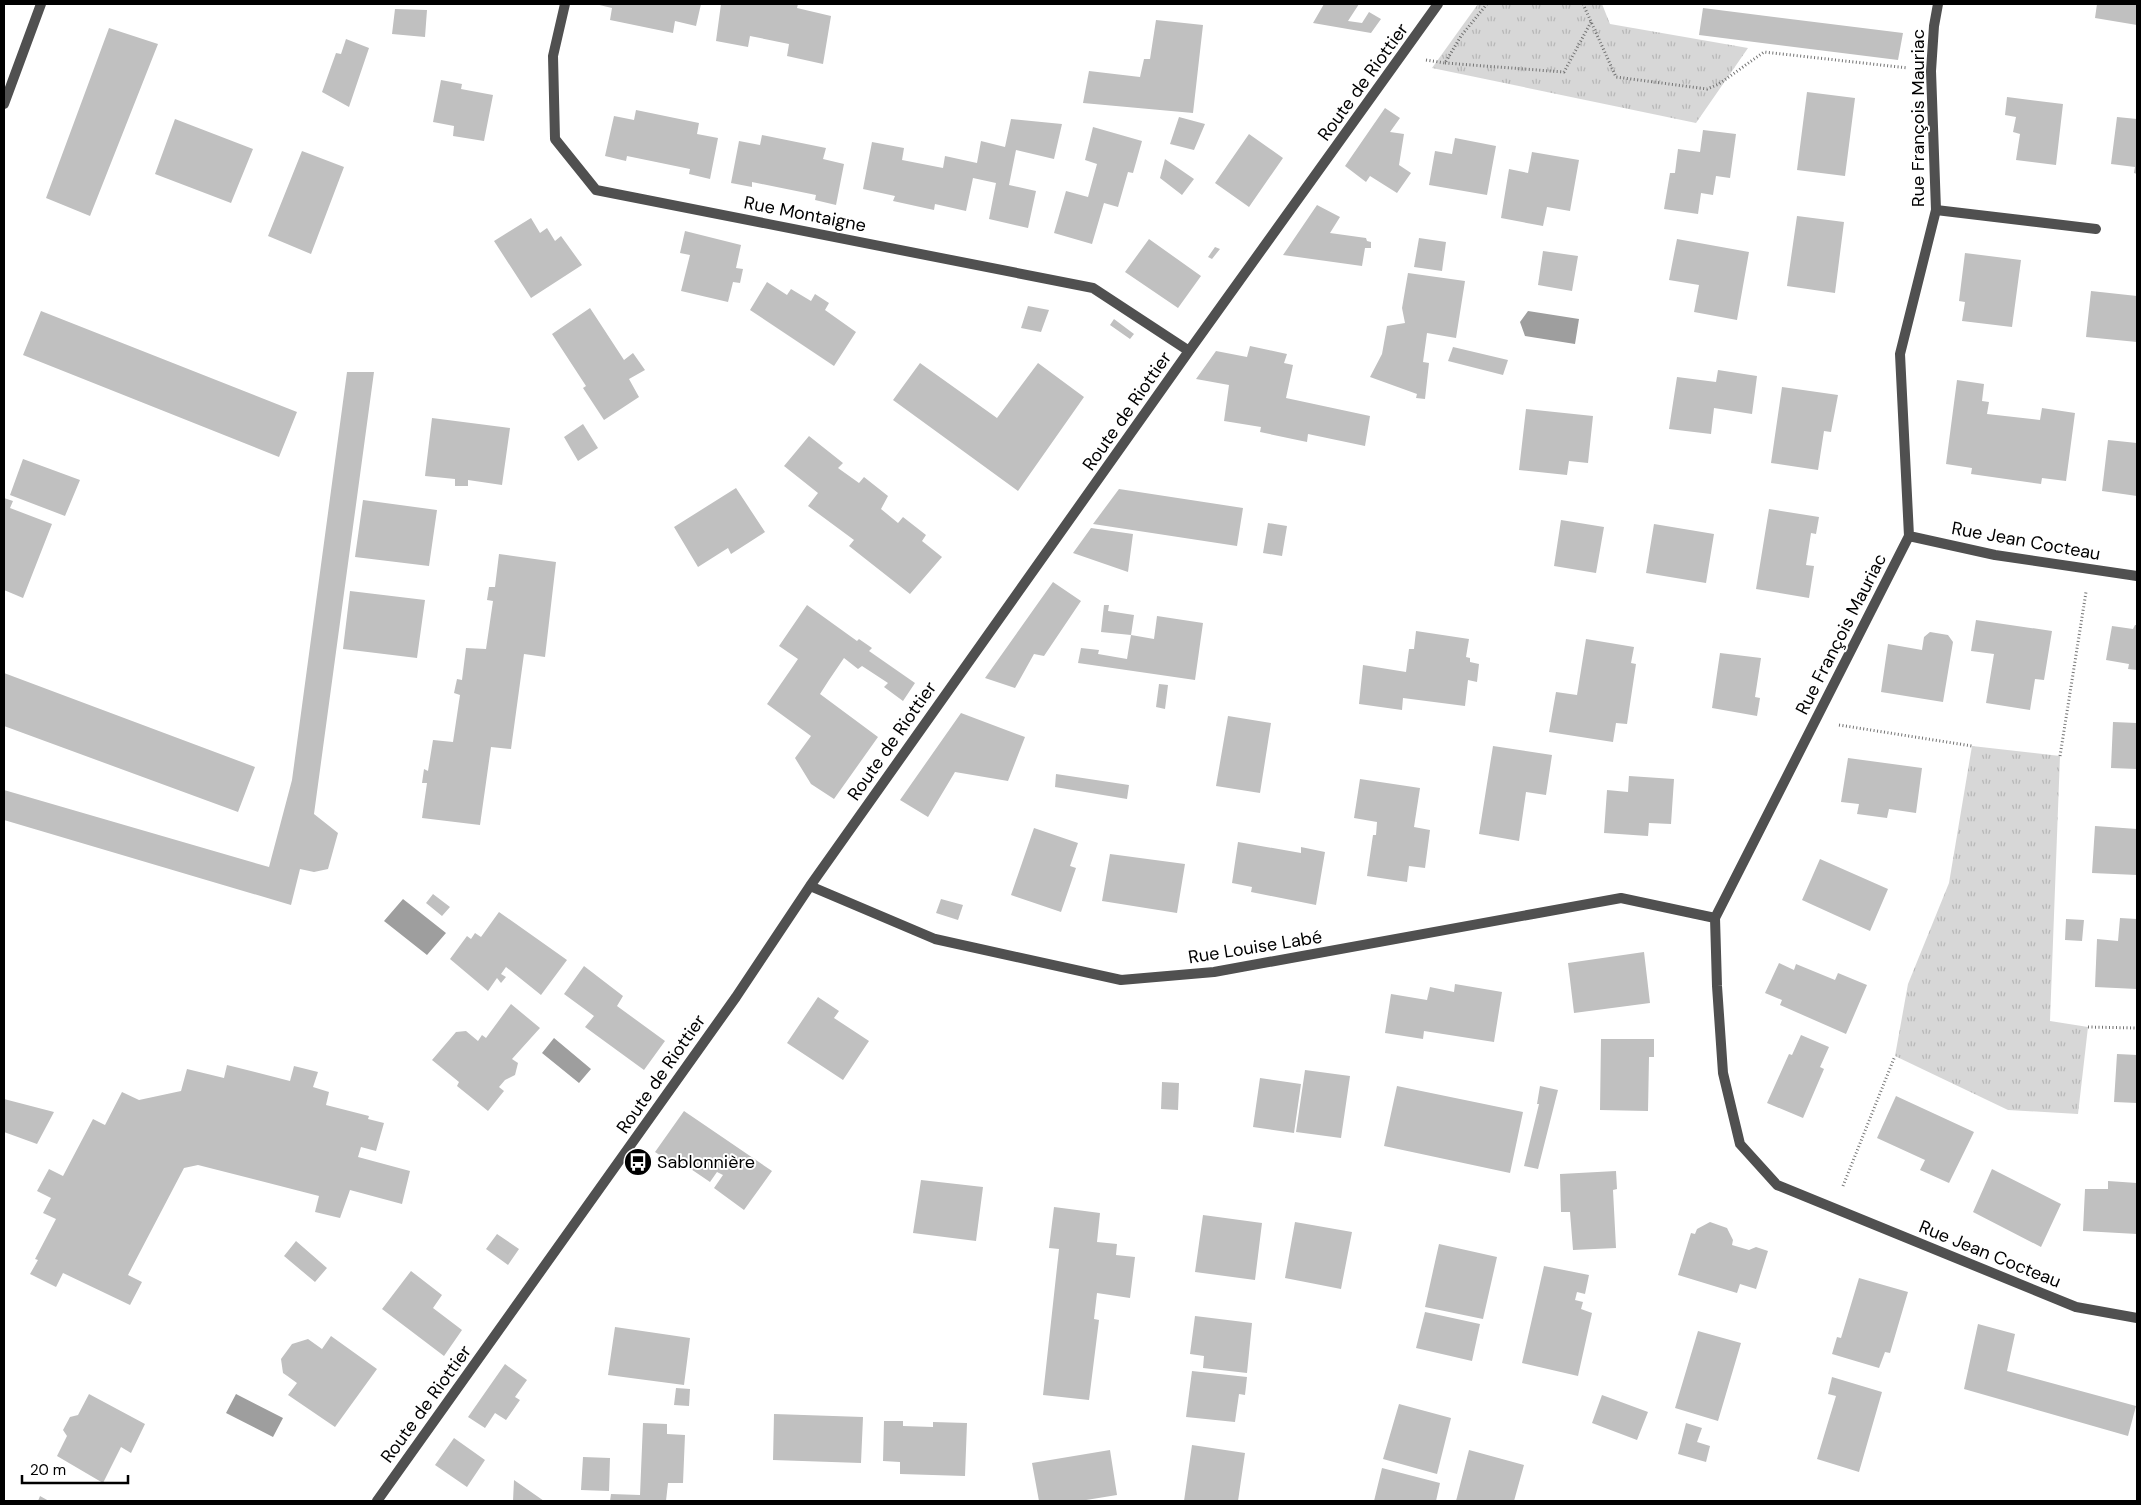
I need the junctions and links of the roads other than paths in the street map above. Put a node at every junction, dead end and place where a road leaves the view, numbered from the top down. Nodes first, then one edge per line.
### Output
1 (41, 4) edge
2 (566, 4) edge
3 (1438, 4) edge
4 (1938, 4) edge
5 (4, 104) edge
6 (1936, 210) junction
7 (2096, 228) dead end
8 (1189, 351) junction
9 (1909, 536) junction
10 (2137, 576) edge
11 (810, 886) junction
12 (1715, 918) junction
13 (1834, 1207) joint
14 (2137, 1318) edge
15 (377, 1501) edge

1 - 5 street
2 - 8 street, Rue Montaigne
3 - 8 street, Route de Riottier
4 - 6 street, Rue François Mauriac
6 - 7 street
6 - 9 street, Rue François Mauriac
8 - 11 street, Route de Riottier
9 - 10 street, Rue Jean Cocteau
9 - 12 street, Rue François Mauriac
11 - 12 street, Rue Louise Labé
11 - 15 street, Route de Riottier
12 - 13 street, Rue François Mauriac
13 - 14 street, Rue Jean Cocteau

